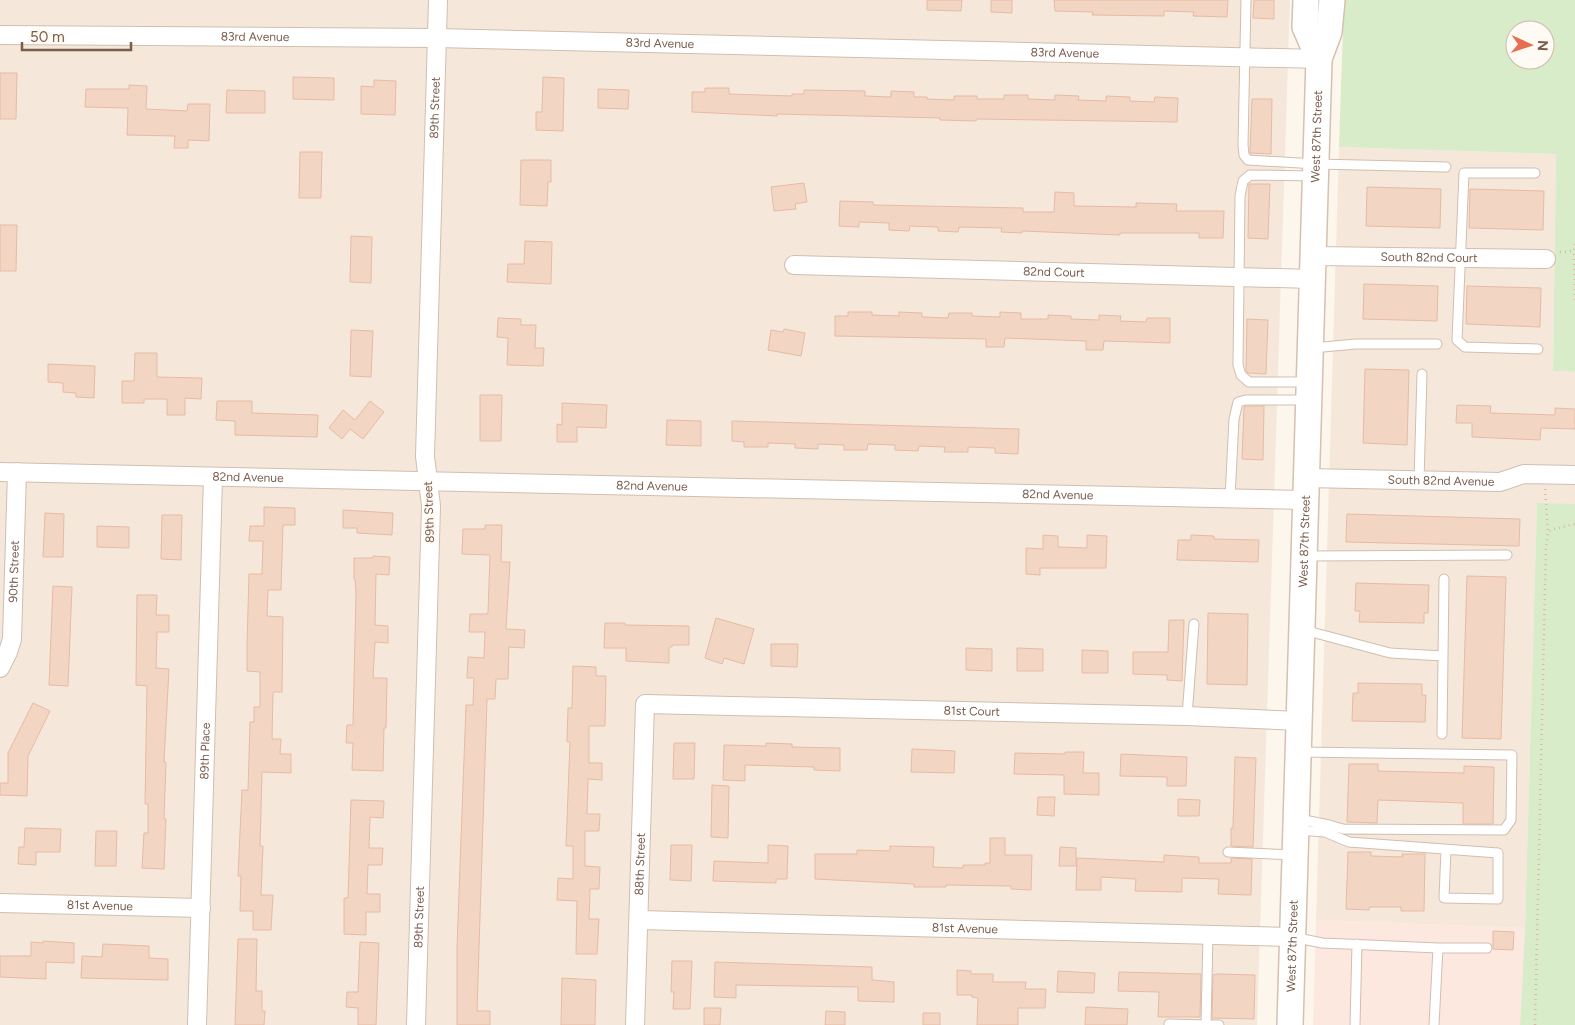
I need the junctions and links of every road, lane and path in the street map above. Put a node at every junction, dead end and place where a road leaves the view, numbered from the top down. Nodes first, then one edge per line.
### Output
1 (438, 0) edge
2 (1246, 0) edge
3 (1306, 0) edge
4 (1332, 0) edge
5 (0, 34) edge
6 (437, 38) junction
7 (1245, 57) junction
8 (1319, 59) junction
9 (1446, 167) dead end
10 (1316, 170) junction
11 (1535, 173) dead end
12 (1575, 244) edge
13 (1460, 258) junction
14 (1546, 259) dead end
15 (794, 265) dead end
16 (1312, 268) junction
17 (1239, 277) junction
18 (1575, 300) edge
19 (1437, 344) dead end
20 (1310, 348) junction
21 (1538, 349) dead end
22 (1422, 374) dead end
23 (1309, 391) junction
24 (9, 472) edge
25 (1544, 475) junction
26 (1575, 476) edge
27 (213, 478) junction
28 (428, 481) junction
29 (1419, 481) junction
30 (1306, 489) junction
31 (1230, 498) junction
32 (1575, 524) edge
33 (1548, 532) junction
34 (1507, 554) dead end
35 (1304, 556) junction
36 (1444, 579) dead end
37 (1194, 624) dead end
38 (1302, 630) junction
39 (1443, 656) junction
40 (0, 668) edge
41 (644, 704) joint
42 (1187, 716) junction
43 (1299, 721) junction
44 (1442, 734) dead end
45 (1298, 752) junction
46 (1296, 824) junction
47 (1446, 850) junction
48 (1228, 852) dead end
49 (1295, 855) junction
50 (0, 903) edge
51 (201, 908) junction
52 (638, 920) junction
53 (1208, 934) junction
54 (1292, 936) junction
55 (1357, 944) junction
56 (1438, 948) junction
57 (1487, 948) dead end
58 (1169, 1024) edge
59 (197, 1025) edge
60 (416, 1025) edge
61 (635, 1025) edge
62 (1206, 1025) edge
63 (1218, 1025) edge
64 (1290, 1025) edge
65 (1356, 1025) edge
66 (1434, 1025) edge
67 (1535, 1025) edge

1 - 6 street, 89th Street
2 - 7 lane
3 - 8 main road, West 87th Street
4 - 8 main road, West 87th Street
5 - 6 street, 83rd Avenue
6 - 7 street, 83rd Avenue
6 - 28 street, 89th Street
7 - 8 street, 83rd Avenue
7 - 10 lane
8 - 10 main road, West 87th Street
9 - 10 lane
10 - 16 main road, West 87th Street
10 - 17 lane
11 - 13 lane
12 - 18 path
13 - 14 street, South 82nd Court
13 - 16 street, South 82nd Court
13 - 21 lane
15 - 17 street, 82nd Court
16 - 17 street, 82nd Court
16 - 20 main road, West 87th Street
17 - 23 lane
19 - 20 lane
20 - 23 main road, West 87th Street
22 - 29 lane
23 - 30 main road, West 87th Street
23 - 31 lane
24 - 27 street, 82nd Avenue
24 - 40 street, 90th Street
25 - 26 street, South 82nd Avenue
25 - 29 street, South 82nd Avenue
25 - 33 path
27 - 28 street, 82nd Avenue
27 - 51 street, 89th Place
28 - 31 street, 82nd Avenue
28 - 60 street, 89th Street
29 - 30 street, South 82nd Avenue
30 - 31 street, 82nd Avenue
30 - 35 main road, West 87th Street
32 - 33 path
33 - 67 path
34 - 35 lane
35 - 38 main road, West 87th Street
36 - 39 lane
37 - 42 lane
38 - 39 lane
38 - 43 main road, West 87th Street
39 - 44 lane
41 - 42 street, 81st Court
41 - 52 street, 88th Street
42 - 43 street, 81st Court
43 - 45 main road, West 87th Street
45 - 46 main road, West 87th Street
45 - 46 lane
46 - 47 lane
46 - 49 main road, West 87th Street
47 - 47 lane
48 - 49 lane
49 - 54 main road, West 87th Street
50 - 51 street, 81st Avenue
51 - 59 street, 89th Place
52 - 53 street, 81st Avenue
52 - 61 street, 88th Street
53 - 54 street, 81st Avenue
53 - 62 lane
54 - 55 lane
54 - 64 main road, West 87th Street
55 - 56 lane
55 - 65 lane
56 - 57 lane
56 - 66 lane
58 - 62 lane
62 - 63 lane

